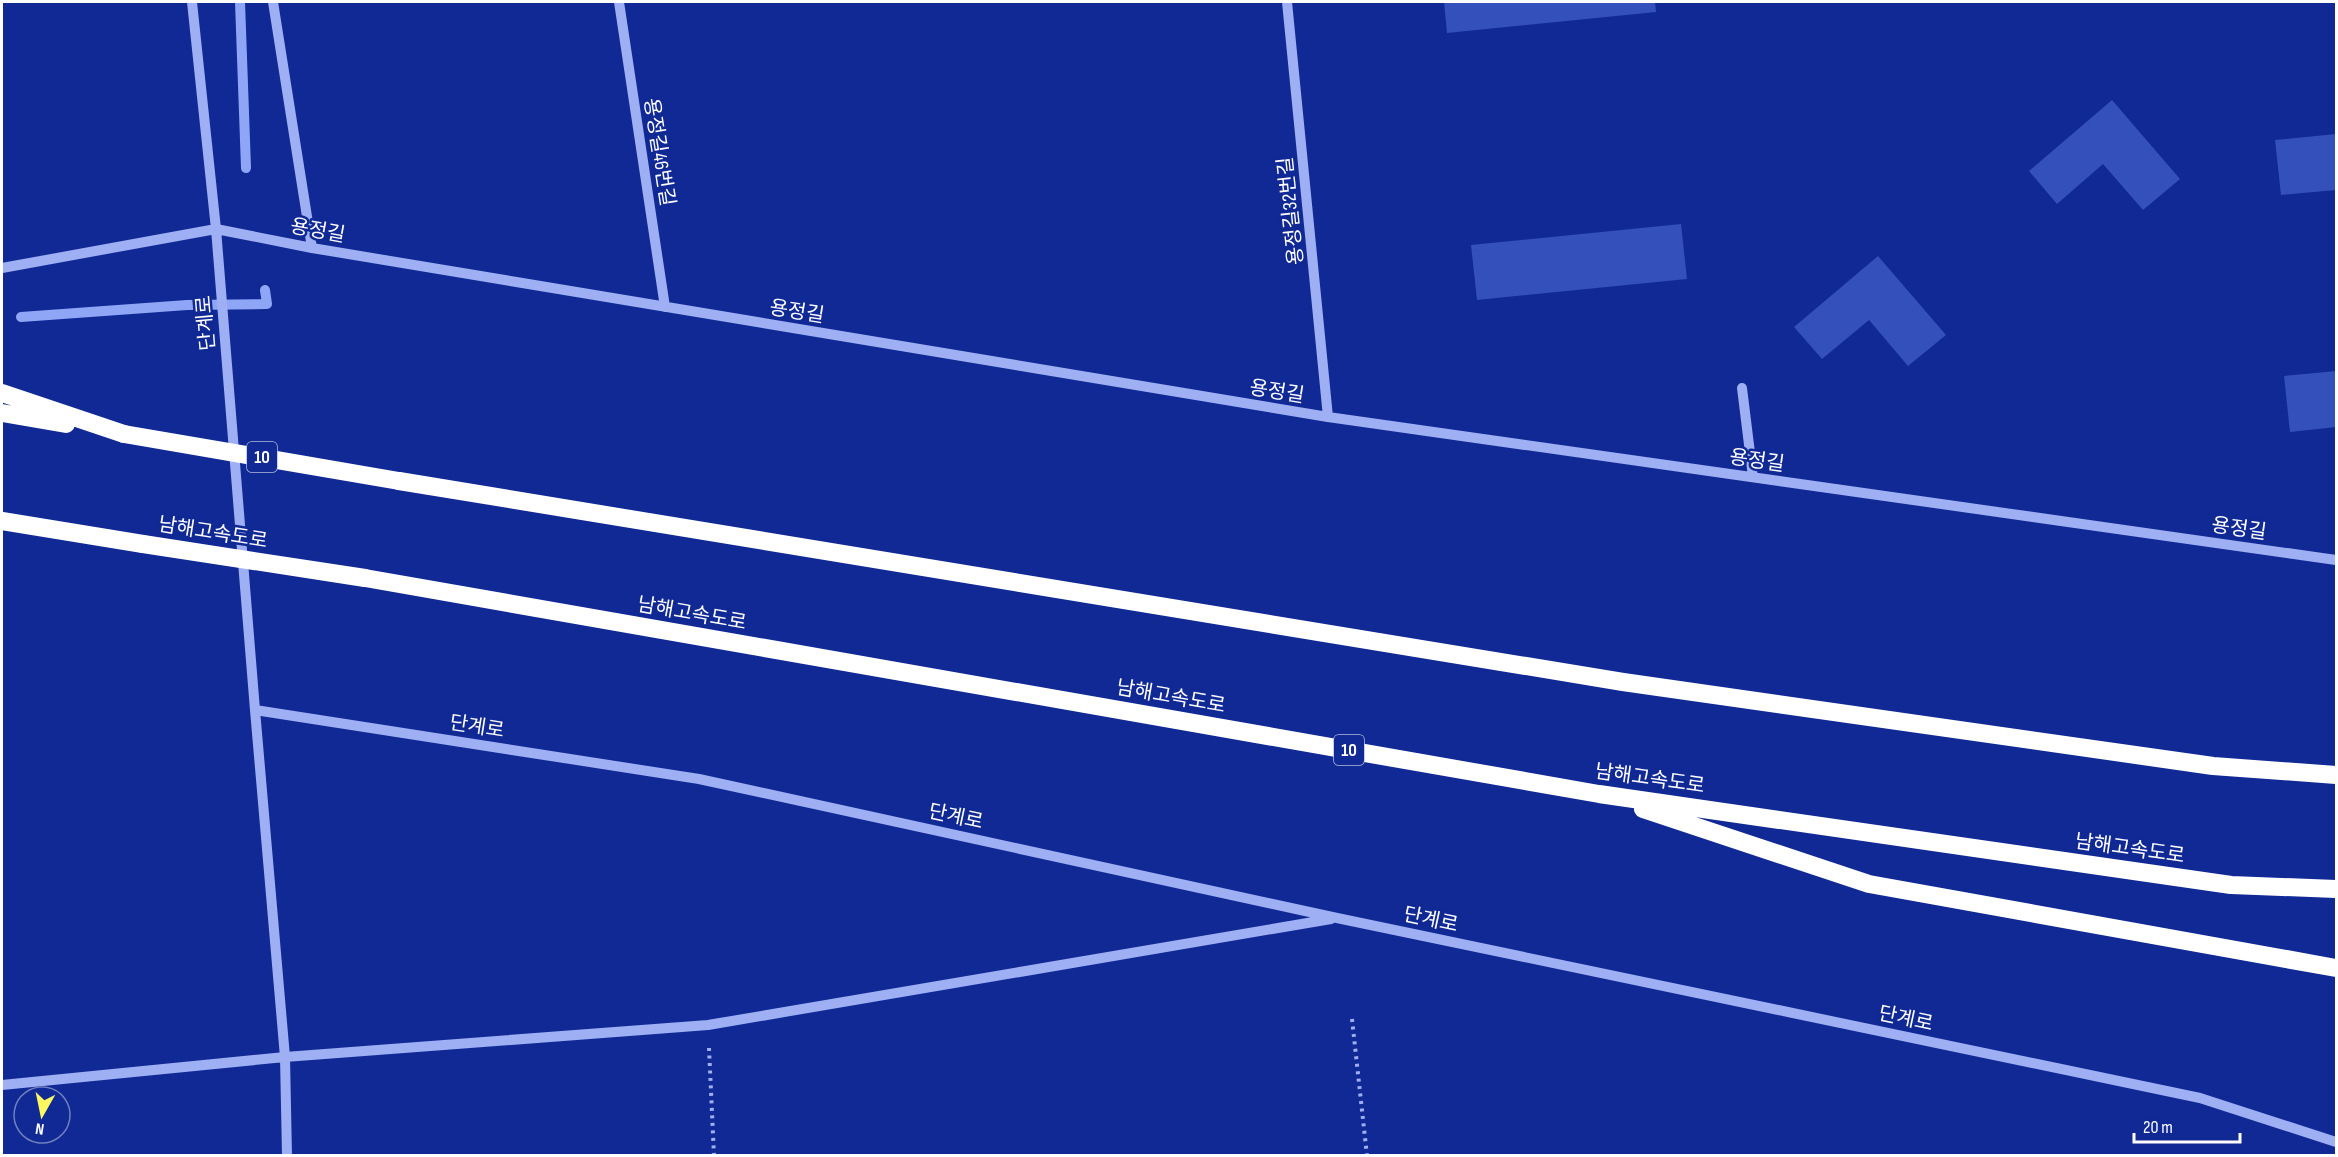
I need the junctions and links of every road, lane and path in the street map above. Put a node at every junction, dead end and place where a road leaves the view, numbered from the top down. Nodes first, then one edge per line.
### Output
1 (192, 2) edge
2 (273, 2) edge
3 (619, 2) edge
4 (1287, 2) edge
5 (216, 229) junction
6 (312, 248) junction
7 (2, 268) edge
8 (665, 307) junction
9 (1742, 388) dead end
10 (2, 393) edge
11 (2, 413) edge
12 (1328, 417) junction
13 (124, 434) junction
14 (1753, 477) junction
15 (2, 521) edge
16 (2337, 560) edge
17 (255, 710) junction
18 (2337, 775) edge
19 (1599, 794) junction
20 (2337, 889) edge
21 (1337, 918) junction
22 (2337, 968) edge
23 (1352, 1019) dead end
24 (708, 1025) junction
25 (285, 1057) junction
26 (2, 1085) edge
27 (2337, 1142) edge
28 (287, 1155) edge
29 (714, 1155) edge
30 (1367, 1155) edge

1 - 5 street, 단계로
2 - 6 street
3 - 8 street, 용정길46번길
4 - 12 street, 용정길32번길
5 - 6 street, 용정길
5 - 7 street
5 - 17 street, 단계로
6 - 8 street, 용정길
8 - 12 street, 용정길
9 - 14 street
10 - 13 highway
11 - 13 highway, 10
12 - 14 street, 용정길
13 - 18 highway, 10, bridge
14 - 16 street, 용정길
15 - 19 highway, 남해고속도로 / 10, bridge
17 - 21 street, 단계로
17 - 25 street
19 - 20 highway, 남해고속도로 / 10
19 - 22 highway
21 - 24 street
21 - 27 street, 단계로
23 - 30 path
24 - 25 street
24 - 29 path
25 - 26 street
25 - 28 street

